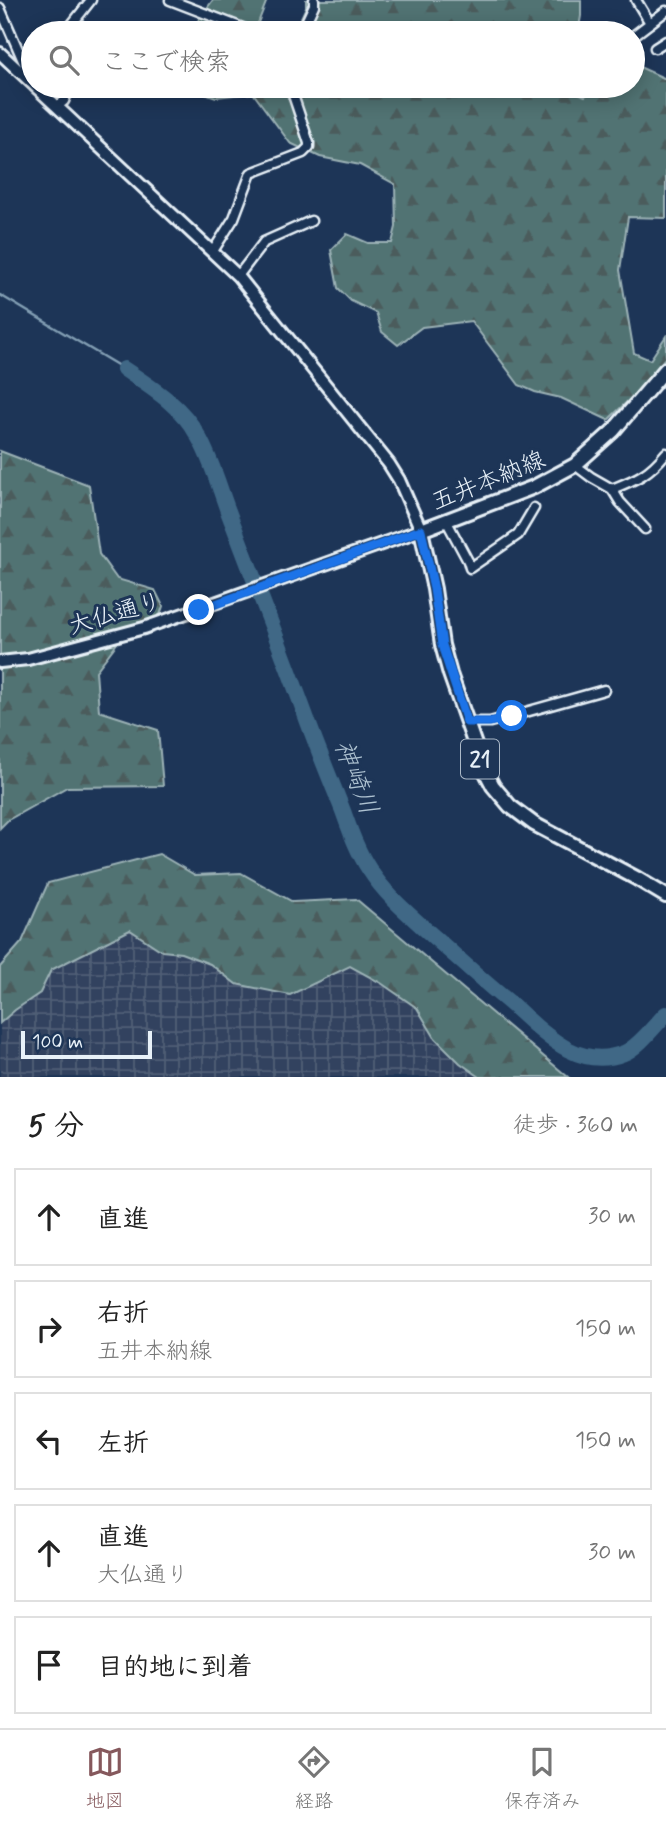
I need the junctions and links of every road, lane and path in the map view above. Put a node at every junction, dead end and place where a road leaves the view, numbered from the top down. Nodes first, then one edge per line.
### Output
1 (91, 0) edge
2 (170, 0) edge
3 (314, 0) edge
4 (636, 0) edge
5 (0, 8) edge
6 (666, 11) edge
7 (74, 21) edge
8 (225, 21) edge
9 (307, 21) edge
10 (650, 23) junction
11 (645, 27) edge
12 (666, 41) edge
13 (655, 48) dead end
14 (0, 53) edge
15 (21, 56) edge
16 (21, 73) edge
17 (48, 98) edge
18 (65, 98) edge
19 (294, 98) edge
20 (57, 107) junction
21 (311, 221) dead end
22 (213, 251) junction
23 (238, 276) junction
24 (666, 369) edge
25 (666, 453) edge
26 (575, 464) junction
27 (612, 489) junction
28 (534, 508) dead end
29 (446, 520) junction
30 (645, 529) dead end
31 (421, 530) junction
32 (0, 662) edge
33 (604, 690) dead end
34 (467, 722) junction
35 (662, 889) edge

1 - 7 street
2 - 8 street
3 - 9 street
4 - 10 street
5 - 15 street
6 - 10 street
10 - 11 street
12 - 13 street
14 - 16 street
17 - 20 street
18 - 20 street
19 - 22 street
20 - 22 street
21 - 23 street
22 - 23 street
23 - 31 street
24 - 26 main road, 五井本納線
25 - 27 street
26 - 27 street
26 - 29 main road, 五井本納線
27 - 30 street
28 - 29 street
29 - 31 main road, 五井本納線
31 - 32 street, 大仏通り
31 - 34 main road, 五井本納線 / 21
33 - 34 street
34 - 35 main road, 五井本納線 / 21

